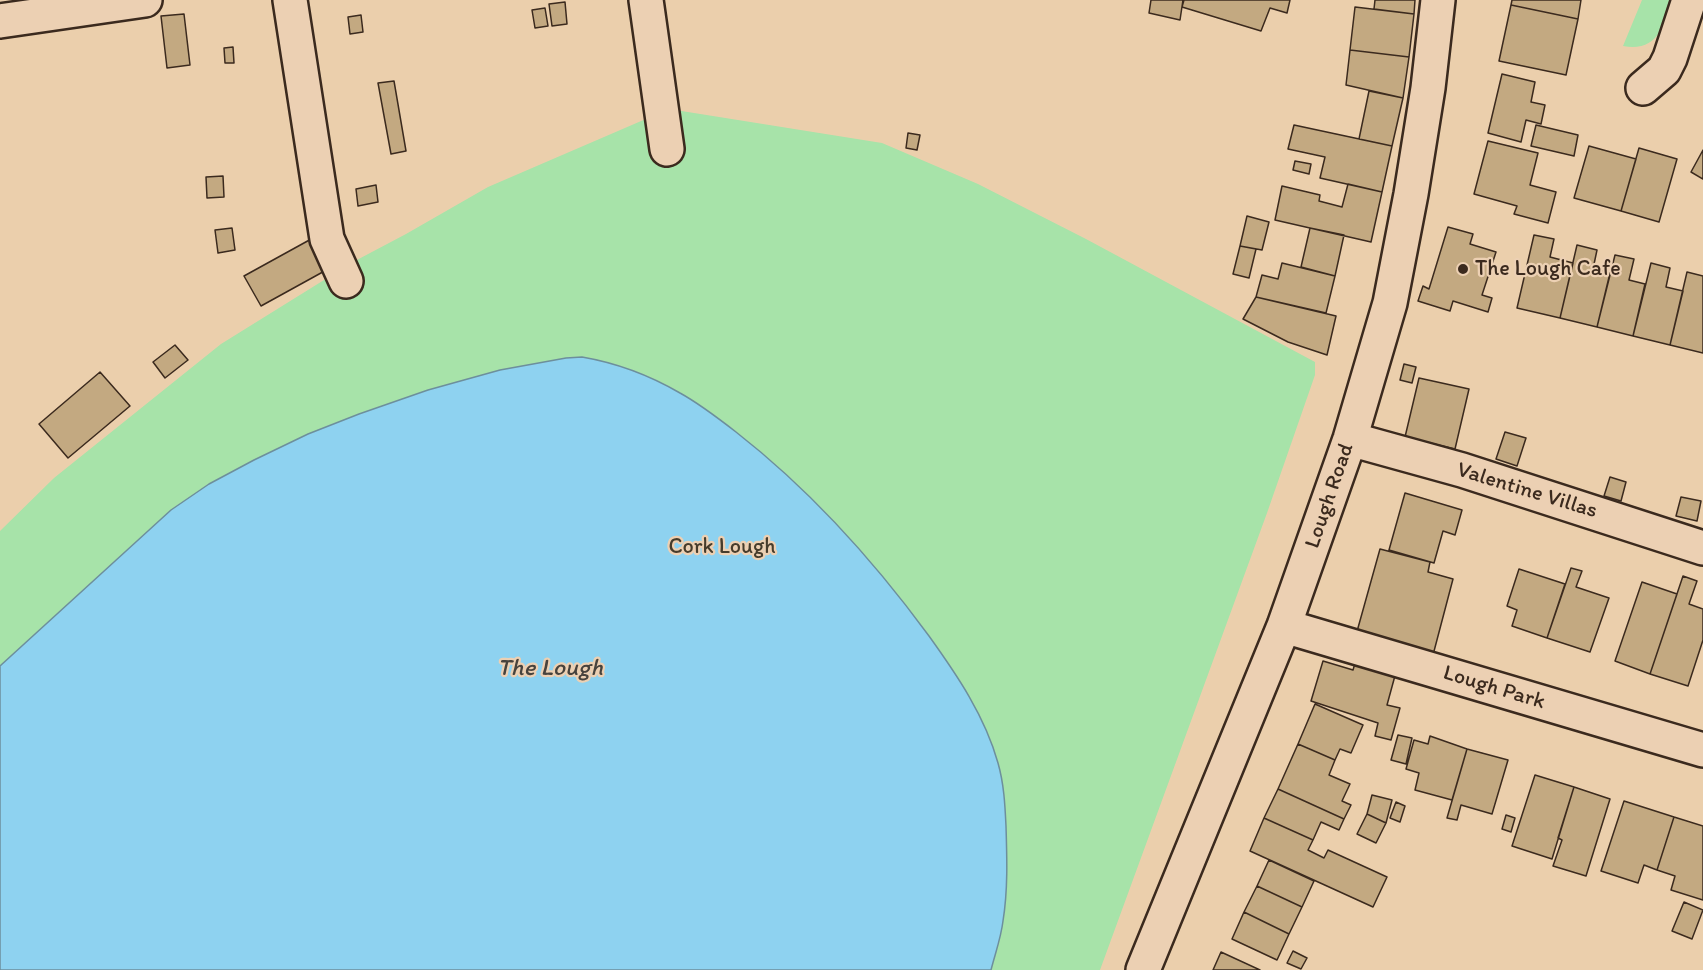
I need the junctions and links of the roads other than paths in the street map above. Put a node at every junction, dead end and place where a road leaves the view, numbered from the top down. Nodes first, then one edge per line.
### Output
1 (145, 0) edge
2 (290, 0) edge
3 (646, 0) edge
4 (1438, 0) edge
5 (1689, 0) edge
6 (0, 21) edge
7 (1642, 87) dead end
8 (667, 149) dead end
9 (346, 281) dead end
10 (1350, 438) junction
11 (1703, 548) edge
12 (1284, 626) junction
13 (1703, 750) edge
14 (1143, 970) edge

1 - 6 street
2 - 9 street
3 - 8 street
4 - 10 street, Lough Road
5 - 7 street
10 - 11 street, Valentine Villas
10 - 12 street, Lough Road
12 - 13 street, Lough Park
12 - 14 street, Lough Road

